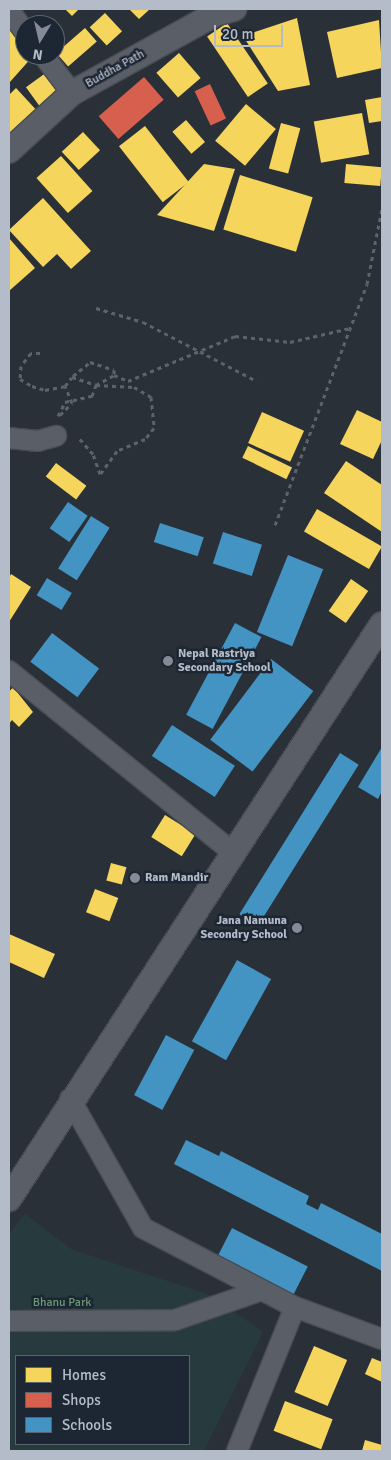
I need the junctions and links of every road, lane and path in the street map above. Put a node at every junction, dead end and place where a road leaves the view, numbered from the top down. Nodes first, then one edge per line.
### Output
1 (220, 11) edge
2 (51, 65) edge
3 (72, 93) junction
4 (9, 151) edge
5 (382, 208) edge
6 (96, 308) dead end
7 (350, 328) junction
8 (40, 353) dead end
9 (200, 353) junction
10 (114, 376) junction
11 (72, 377) junction
12 (257, 381) dead end
13 (96, 385) junction
14 (56, 436) joint
15 (9, 438) edge
16 (100, 474) dead end
17 (275, 525) dead end
18 (379, 636) edge
19 (9, 672) edge
20 (234, 853) junction
21 (70, 1099) junction
22 (9, 1199) edge
23 (262, 1290) junction
24 (295, 1307) junction
25 (9, 1321) edge
26 (382, 1339) edge
27 (238, 1451) edge

1 - 3 street, Buddha Path
2 - 3 street
3 - 4 street, Buddha Path
5 - 7 path
6 - 9 path
7 - 9 path
7 - 17 path
8 - 11 path
9 - 10 path
9 - 12 path
10 - 11 path
10 - 13 path
11 - 13 path
13 - 14 path
13 - 16 path
14 - 15 street
18 - 20 street
19 - 20 street
20 - 21 street
21 - 22 street
21 - 23 street
23 - 24 street
23 - 25 street
24 - 26 street
24 - 27 street

